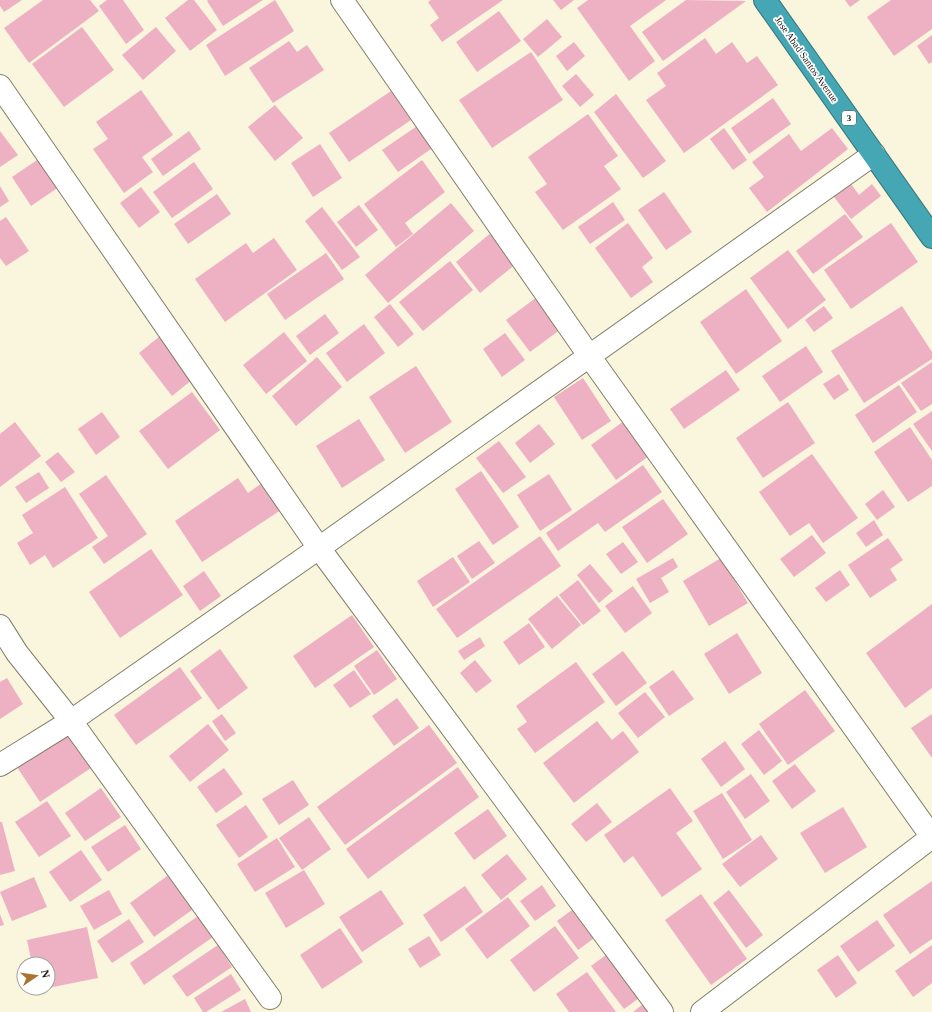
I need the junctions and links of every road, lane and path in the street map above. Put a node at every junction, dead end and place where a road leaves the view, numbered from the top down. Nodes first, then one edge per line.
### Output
1 (342, 0) edge
2 (765, 0) edge
3 (0, 86) edge
4 (874, 154) junction
5 (932, 237) edge
6 (590, 357) junction
7 (319, 548) junction
8 (0, 626) edge
9 (71, 721) junction
10 (0, 765) edge
11 (932, 837) edge
12 (270, 998) dead end
13 (662, 1012) edge
14 (702, 1012) edge

1 - 6 street
2 - 4 highway, Jose Abad Santos Avenue / 3
3 - 7 street
4 - 5 highway, Jose Abad Santos Avenue / 3
4 - 6 street
6 - 7 street
6 - 11 street
7 - 9 street
7 - 13 street
8 - 9 street
9 - 10 street
9 - 12 street
11 - 14 street

